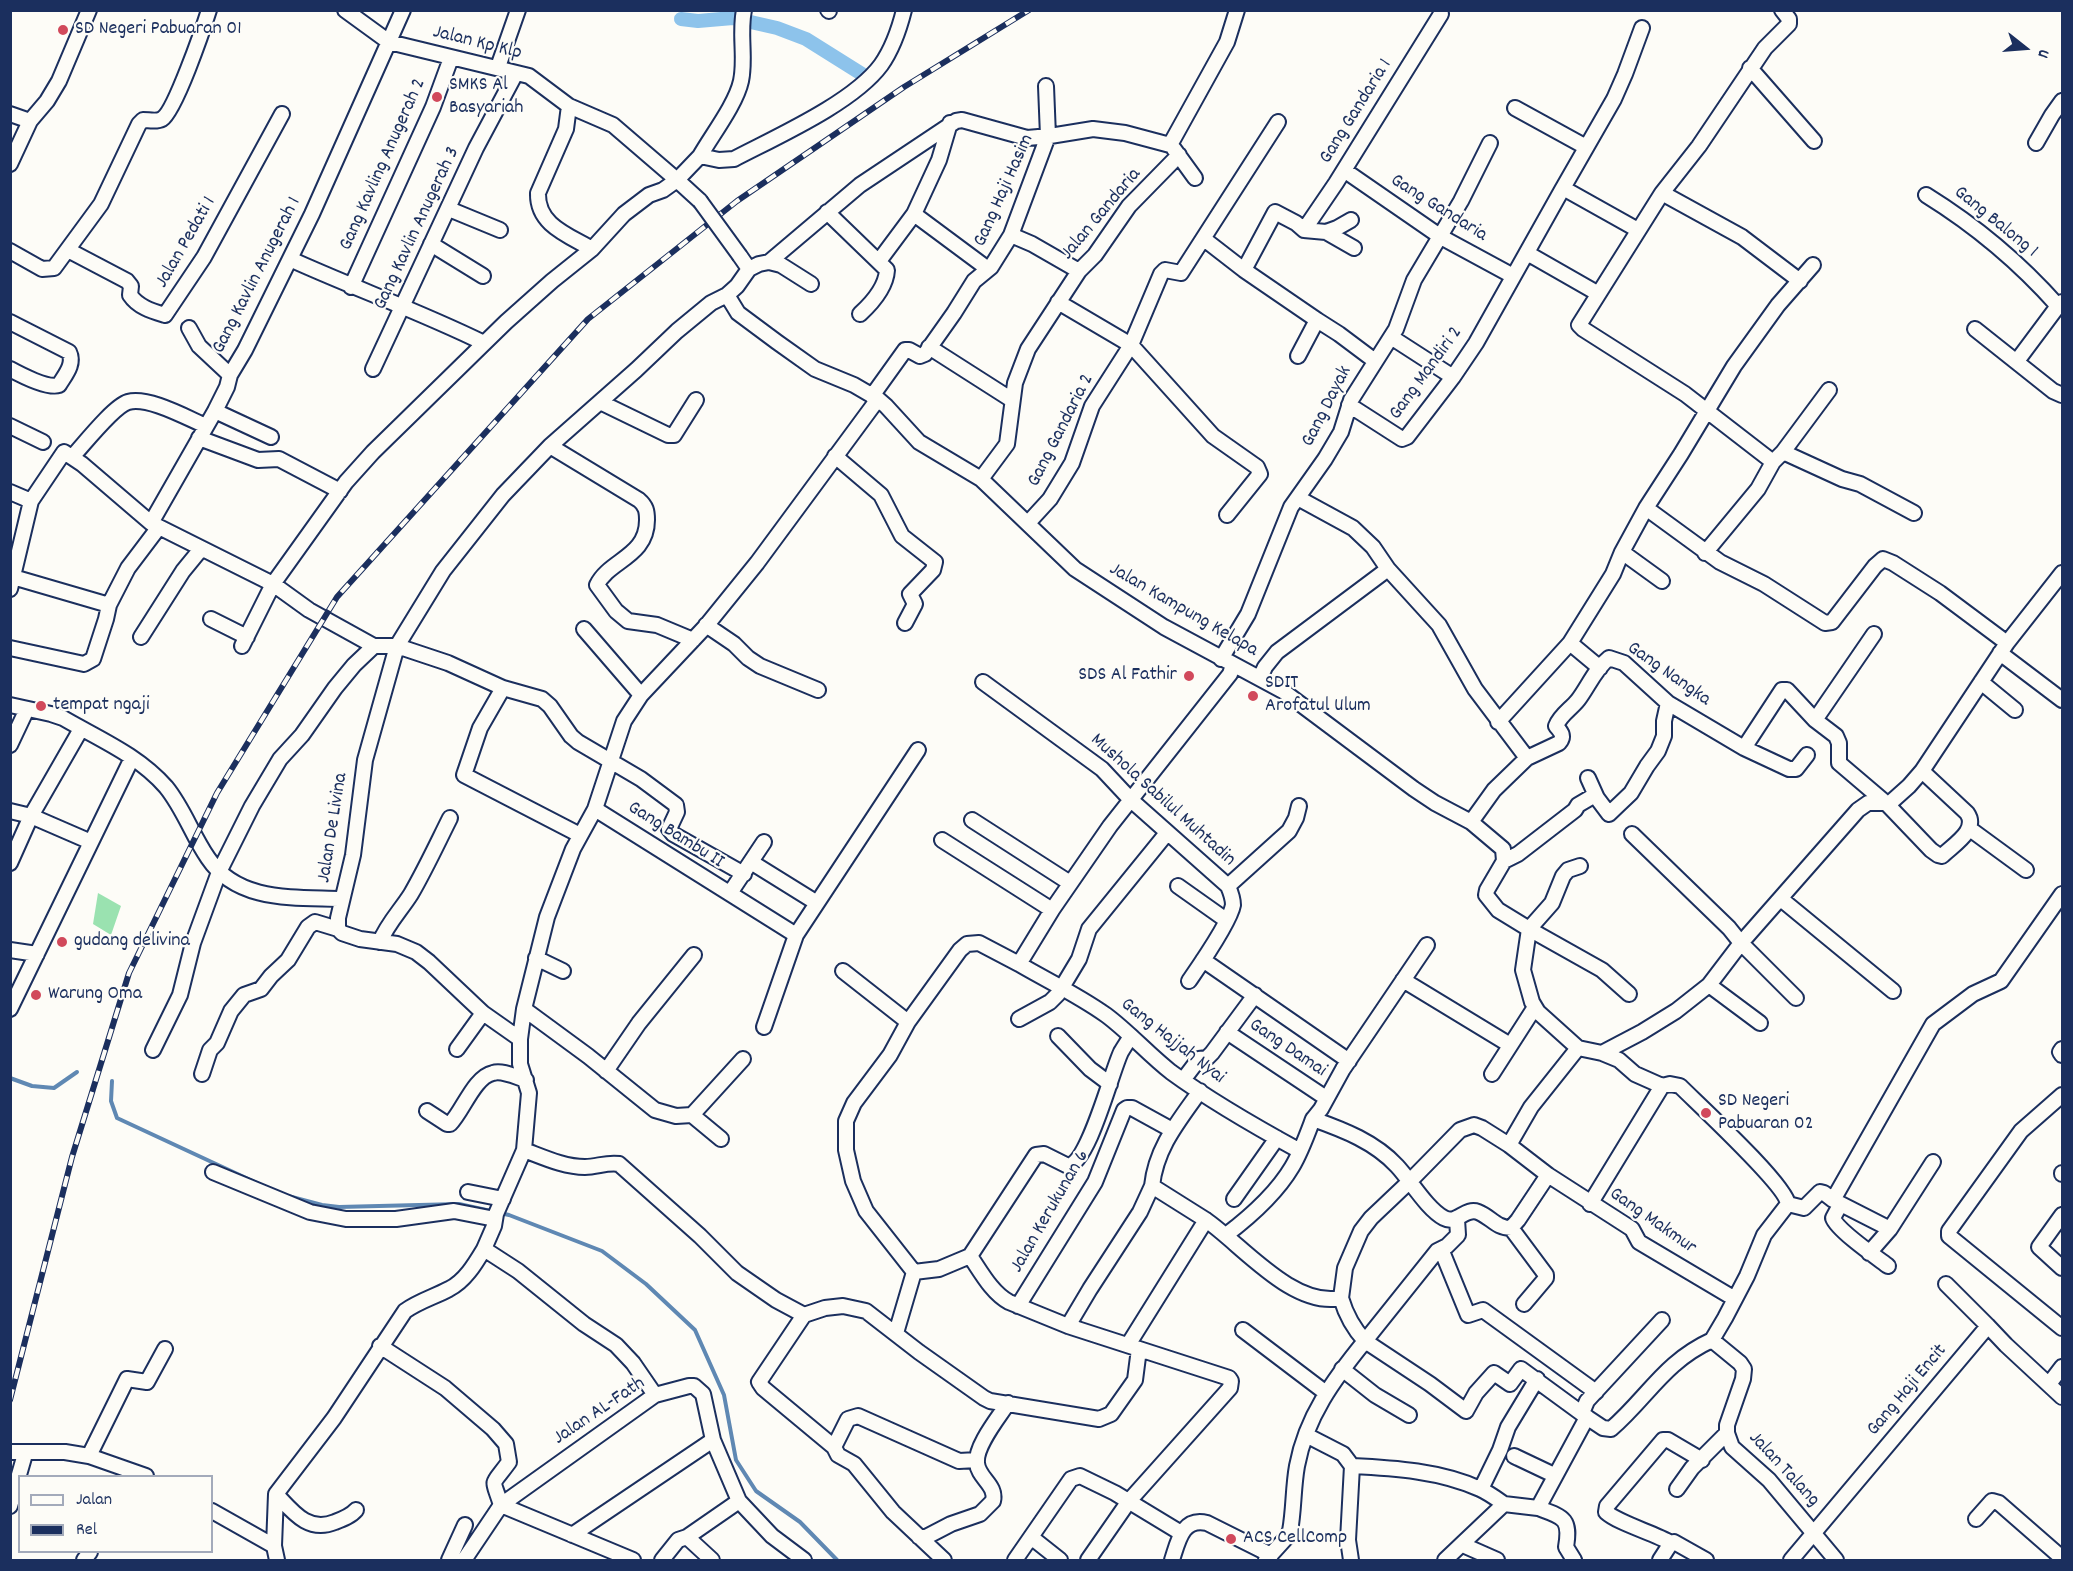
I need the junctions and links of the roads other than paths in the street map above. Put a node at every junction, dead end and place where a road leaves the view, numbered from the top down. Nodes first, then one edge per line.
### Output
1 (89, 10) edge
2 (209, 10) edge
3 (345, 10) edge
4 (403, 10) edge
5 (518, 10) edge
6 (904, 10) edge
7 (1237, 10) edge
8 (1782, 10) edge
9 (743, 13) edge
10 (1441, 14) dead end
11 (1642, 28) dead end
12 (389, 42) junction
13 (452, 58) junction
14 (498, 67) junction
15 (1750, 68) junction
16 (516, 74) junction
17 (1046, 86) dead end
18 (2062, 101) edge
19 (569, 106) junction
20 (1515, 108) dead end
21 (10, 114) edge
22 (282, 114) dead end
23 (30, 121) junction
24 (1278, 122) dead end
25 (950, 123) junction
26 (1048, 136) junction
27 (1814, 141) dead end
28 (1490, 143) dead end
29 (2036, 143) dead end
30 (1586, 147) junction
31 (1175, 150) junction
32 (700, 156) junction
33 (10, 164) edge
34 (1344, 170) junction
35 (1195, 178) dead end
36 (677, 180) junction
37 (1563, 188) junction
38 (1662, 193) junction
39 (1926, 195) dead end
40 (449, 209) junction
41 (827, 212) junction
42 (914, 214) junction
43 (1351, 220) dead end
44 (500, 230) dead end
45 (1304, 230) junction
46 (1638, 230) junction
47 (1326, 232) junction
48 (1011, 235) junction
49 (1440, 237) junction
50 (1204, 238) junction
51 (432, 244) junction
52 (1354, 248) dead end
53 (592, 249) junction
54 (68, 250) junction
55 (10, 251) edge
56 (1527, 253) junction
57 (290, 259) junction
58 (879, 261) junction
59 (769, 262) junction
60 (1813, 265) dead end
61 (749, 269) junction
62 (988, 269) junction
63 (1244, 270) junction
64 (1079, 271) junction
65 (483, 276) dead end
66 (1513, 276) junction
67 (1800, 281) junction
68 (811, 284) dead end
69 (351, 287) junction
70 (1597, 293) junction
71 (727, 295) junction
72 (1058, 302) junction
73 (2060, 304) edge
74 (403, 308) junction
75 (860, 314) dead end
76 (1317, 320) junction
77 (10, 322) edge
78 (189, 328) dead end
79 (1975, 329) dead end
80 (1390, 337) junction
81 (484, 343) junction
82 (1131, 345) junction
83 (929, 347) junction
84 (1298, 356) dead end
85 (1375, 361) junction
86 (2017, 361) junction
87 (10, 369) edge
88 (373, 369) dead end
89 (230, 375) junction
90 (1453, 377) junction
91 (1829, 390) dead end
92 (2062, 395) edge
93 (875, 398) junction
94 (696, 400) dead end
95 (1012, 400) junction
96 (600, 402) junction
97 (1349, 405) junction
98 (1708, 410) junction
99 (215, 411) junction
100 (10, 426) edge
101 (203, 432) junction
102 (271, 437) dead end
103 (43, 442) dead end
104 (550, 446) junction
105 (73, 456) junction
106 (835, 456) junction
107 (1778, 457) junction
108 (981, 479) junction
109 (340, 491) junction
110 (10, 492) edge
111 (1298, 498) junction
112 (31, 501) junction
113 (1646, 508) junction
114 (1914, 513) dead end
115 (1227, 515) dead end
116 (1028, 523) junction
117 (155, 525) junction
118 (201, 549) junction
119 (1622, 552) junction
120 (1706, 553) junction
121 (1388, 569) junction
122 (2062, 573) edge
123 (1662, 581) dead end
124 (12, 583) edge
125 (273, 584) junction
126 (109, 605) junction
127 (211, 619) dead end
128 (905, 623) dead end
129 (706, 625) junction
130 (584, 629) dead end
131 (1874, 634) dead end
132 (141, 637) dead end
133 (693, 640) junction
134 (1570, 643) junction
135 (374, 646) junction
136 (397, 646) junction
137 (10, 648) edge
138 (2003, 648) junction
139 (1227, 662) junction
140 (1600, 668) junction
141 (1260, 678) junction
142 (1981, 681) junction
143 (983, 682) dead end
144 (503, 688) junction
145 (818, 690) dead end
146 (640, 695) junction
147 (2062, 700) edge
148 (1668, 703) junction
149 (10, 705) edge
150 (27, 709) junction
151 (2015, 710) dead end
152 (1815, 720) junction
153 (1498, 722) junction
154 (81, 729) junction
155 (10, 745) edge
156 (1744, 748) junction
157 (918, 750) dead end
158 (1807, 755) dead end
159 (132, 758) junction
160 (1527, 758) junction
161 (610, 760) junction
162 (1922, 771) junction
163 (1588, 778) dead end
164 (1595, 795) junction
165 (1131, 800) junction
166 (1886, 802) junction
167 (1299, 806) dead end
168 (595, 809) junction
169 (10, 811) edge
170 (31, 816) junction
171 (450, 818) dead end
172 (972, 820) dead end
173 (1471, 822) junction
174 (1970, 829) junction
175 (1167, 832) junction
176 (1632, 834) dead end
177 (580, 835) junction
178 (942, 840) dead end
179 (91, 842) junction
180 (764, 842) dead end
181 (1504, 861) junction
182 (10, 863) edge
183 (1580, 866) dead end
184 (748, 868) junction
185 (2026, 870) dead end
186 (219, 872) junction
187 (1070, 884) junction
188 (1178, 886) dead end
189 (1228, 886) junction
190 (2062, 894) edge
191 (732, 895) junction
192 (342, 899) junction
193 (1781, 899) junction
194 (818, 903) junction
195 (1052, 910) junction
196 (1226, 920) junction
197 (338, 929) junction
198 (1529, 929) junction
199 (796, 935) junction
200 (380, 942) junction
201 (1742, 943) junction
202 (1427, 945) dead end
203 (10, 950) edge
204 (38, 954) junction
205 (694, 955) dead end
206 (536, 958) junction
207 (1203, 960) junction
208 (1019, 964) junction
209 (563, 971) dead end
210 (843, 971) dead end
211 (1403, 980) junction
212 (1189, 981) dead end
213 (1709, 985) junction
214 (1063, 987) junction
215 (1893, 991) dead end
216 (1629, 994) dead end
217 (1255, 995) junction
218 (1796, 998) dead end
219 (1534, 1007) junction
220 (10, 1009) edge
221 (524, 1009) junction
222 (483, 1013) junction
223 (1019, 1019) dead end
224 (908, 1022) junction
225 (1760, 1023) dead end
226 (764, 1027) dead end
227 (1227, 1032) junction
228 (1058, 1036) dead end
229 (1131, 1036) junction
230 (520, 1039) junction
231 (1509, 1045) junction
232 (1578, 1048) junction
233 (457, 1049) dead end
234 (2062, 1049) edge
235 (153, 1050) dead end
236 (1602, 1053) junction
237 (2062, 1055) edge
238 (743, 1059) dead end
239 (1349, 1061) junction
240 (606, 1071) junction
241 (202, 1074) dead end
242 (1492, 1074) dead end
243 (526, 1080) junction
244 (1184, 1080) junction
245 (1110, 1083) junction
246 (1662, 1086) junction
247 (1200, 1091) junction
248 (2062, 1095) edge
249 (1326, 1098) junction
250 (427, 1111) dead end
251 (692, 1115) junction
252 (1313, 1119) junction
253 (1172, 1130) junction
254 (1277, 1138) junction
255 (721, 1139) dead end
256 (1509, 1145) junction
257 (524, 1150) junction
258 (1300, 1150) junction
259 (1933, 1162) dead end
260 (213, 1172) dead end
261 (1548, 1175) junction
262 (1410, 1181) junction
263 (1152, 1186) junction
264 (468, 1192) dead end
265 (1234, 1199) dead end
266 (1837, 1203) junction
267 (1590, 1204) junction
268 (1788, 1204) junction
269 (498, 1210) junction
270 (2062, 1215) edge
271 (1457, 1219) junction
272 (1206, 1220) junction
273 (1511, 1228) junction
274 (1890, 1229) junction
275 (1226, 1235) junction
276 (484, 1249) junction
277 (1441, 1249) junction
278 (1869, 1253) junction
279 (970, 1256) junction
280 (1888, 1266) dead end
281 (2062, 1268) edge
282 (914, 1272) junction
283 (1946, 1284) dead end
284 (1341, 1298) junction
285 (1735, 1299) junction
286 (1524, 1305) dead end
287 (1018, 1306) junction
288 (804, 1314) junction
289 (1662, 1320) dead end
290 (1068, 1326) junction
291 (1988, 1326) junction
292 (2062, 1328) edge
293 (1243, 1330) dead end
294 (896, 1333) junction
295 (1712, 1340) junction
296 (1365, 1341) junction
297 (380, 1346) junction
298 (1134, 1347) junction
299 (165, 1349) dead end
300 (2062, 1367) edge
301 (1342, 1369) junction
302 (1537, 1379) junction
303 (2049, 1384) junction
304 (1596, 1392) junction
305 (1326, 1393) junction
306 (655, 1395) junction
307 (2062, 1397) edge
308 (1008, 1403) junction
309 (1409, 1415) dead end
310 (1585, 1415) junction
311 (1727, 1432) junction
312 (1306, 1435) junction
313 (713, 1440) junction
314 (834, 1447) junction
315 (18, 1453) edge
316 (89, 1456) junction
317 (1518, 1458) dead end
318 (977, 1460) junction
319 (1702, 1460) junction
320 (1352, 1466) junction
321 (139, 1475) edge
322 (1554, 1475) junction
323 (1481, 1489) junction
324 (1677, 1489) dead end
325 (276, 1494) junction
326 (739, 1501) junction
327 (1129, 1501) junction
328 (1504, 1504) junction
329 (501, 1505) junction
330 (10, 1506) edge
331 (1538, 1508) junction
332 (356, 1510) dead end
333 (213, 1512) edge
334 (1976, 1519) dead end
335 (465, 1525) dead end
336 (1181, 1533) junction
337 (572, 1535) junction
338 (1815, 1535) junction
339 (687, 1537) junction
340 (920, 1537) junction
341 (1031, 1537) junction
342 (1671, 1543) junction
343 (1463, 1545) junction
344 (274, 1546) junction
345 (1268, 1558) edge
346 (2062, 1558) edge
347 (276, 1560) edge
348 (449, 1560) edge
349 (465, 1560) edge
350 (633, 1560) edge
351 (662, 1560) edge
352 (712, 1560) edge
353 (804, 1560) edge
354 (944, 1560) edge
355 (1015, 1560) edge
356 (1060, 1560) edge
357 (1088, 1560) edge
358 (1172, 1560) edge
359 (1350, 1560) edge
360 (1445, 1560) edge
361 (1497, 1560) edge
362 (1574, 1560) edge
363 (1660, 1560) edge
364 (1706, 1560) edge
365 (1791, 1560) edge
366 (1836, 1560) edge

1 - 23 street
2 - 54 street
3 - 12 street, Jalan Kp Klp
4 - 12 street, Gang Kavlin Anugerah 1
5 - 14 street
6 - 32 street
7 - 31 street, Jalan Gandaria
8 - 15 street
9 - 32 street
10 - 34 street, Gang Gandaria 1
11 - 30 street, Gang Mandiri 2
12 - 13 street, Jalan Kp Klp
12 - 57 street, Gang Kavlin Anugerah 1
13 - 14 street, Jalan Kp Klp
13 - 69 street, Gang Kavling Anugerah 2
14 - 16 street, Jalan Kp Klp
15 - 27 street
15 - 38 street
16 - 19 street, Jalan Kp Klp
16 - 40 street, Gang Kavlin Anugerah 3
17 - 26 street
18 - 29 street
19 - 36 street, Jalan Kp Klp
19 - 53 street
20 - 30 street
21 - 23 street
22 - 54 street, Jalan Pedati 1
23 - 33 street
24 - 50 street, Gang Gandaria 2
25 - 26 street
25 - 41 street
25 - 42 street
26 - 31 street, Gang Haji Hasim
26 - 48 street, Gang Haji Hasim
28 - 49 street, Gang Dayak
30 - 37 street, Gang Mandiri 2
31 - 35 street
31 - 64 street, Jalan Gandaria
32 - 36 street
34 - 45 street, Gang Gandaria 1
34 - 49 street, Gang Gandaria
36 - 53 street
36 - 61 street, bridge
37 - 46 street
37 - 56 street, Gang Mandiri 2
38 - 46 street
38 - 67 street
39 - 73 street, Gang Balong 1
40 - 44 street
40 - 51 street, Gang Kavlin Anugerah 3
41 - 58 street
41 - 59 street
42 - 58 street
42 - 62 street
43 - 47 street
45 - 47 street
45 - 63 street
46 - 70 street
47 - 52 street
48 - 62 street, Gang Haji Hasim
48 - 64 street
49 - 66 street, Gang Gandaria
49 - 80 street, Gang Dayak
50 - 63 street
50 - 82 street, Gang Gandaria 2
51 - 65 street
51 - 74 street, Gang Kavlin Anugerah 3
53 - 81 street
54 - 55 street
56 - 66 street, Gang Mandiri 2
56 - 70 street
57 - 69 street
57 - 89 street, Gang Kavlin Anugerah 1
58 - 75 street
59 - 61 street
59 - 68 street
60 - 67 street
61 - 71 street
62 - 83 street, Gang Haji Hasim
63 - 76 street
64 - 72 street, Jalan Gandaria
66 - 90 street, Gang Mandiri 2
67 - 98 street
69 - 74 street
70 - 98 street
71 - 93 street, Jalan Kampung Kelapa
71 - 96 street, Jalan De Livina
72 - 82 street
72 - 95 street
73 - 86 street
74 - 81 street
74 - 88 street, Gang Kavlin Anugerah 3
76 - 84 street
76 - 85 street
77 - 87 street
78 - 89 street
79 - 86 street
80 - 85 street, Gang Dayak
80 - 90 street
81 - 109 street
82 - 115 street
82 - 116 street, Gang Gandaria 2
83 - 93 street
83 - 95 street
85 - 97 street, Gang Dayak
86 - 92 street
89 - 99 street, Gang Kavlin Anugerah 1
90 - 97 street, Gang Mandiri 2
91 - 107 street
93 - 106 street
93 - 108 street, Jalan Kampung Kelapa
94 - 96 street
95 - 108 street
96 - 104 street, Jalan De Livina
97 - 111 street, Gang Dayak
98 - 107 street
98 - 113 street
99 - 101 street, Gang Kavlin Anugerah 1
99 - 102 street
100 - 103 street
101 - 105 street
101 - 109 street
101 - 117 street, Gang Kavlin Anugerah 1
104 - 133 street
104 - 136 street, Jalan De Livina
105 - 112 street
105 - 117 street
106 - 128 street
106 - 129 street
107 - 114 street
107 - 120 street
108 - 116 street, Jalan Kampung Kelapa
109 - 125 street
110 - 112 street
111 - 121 street
111 - 139 street, Gang Dayak
112 - 124 street
113 - 119 street
113 - 120 street
116 - 139 street, Jalan Kampung Kelapa
117 - 118 street
117 - 126 street, Gang Kavlin Anugerah 1
118 - 125 street
118 - 132 street
119 - 123 street
119 - 134 street
120 - 138 street
121 - 141 street
121 - 153 street
122 - 138 street
124 - 126 street
125 - 127 street
125 - 135 street
126 - 137 street, Gang Kavlin Anugerah 1
129 - 133 street
129 - 145 street
130 - 146 street
131 - 152 street
133 - 146 street
134 - 140 street
134 - 153 street
135 - 136 street
135 - 186 street
136 - 144 street
136 - 192 street, Jalan De Livina
138 - 142 street
138 - 147 street
139 - 141 street, Jalan Kampung Kelapa
139 - 165 street, Gang Dayak
140 - 148 street, Gang Nangka
140 - 160 street, Gang Nangka
141 - 173 street, Jalan Kampung Kelapa
142 - 151 street
142 - 162 street
143 - 165 street, Mushola Sabilul Muhtadin
144 - 161 street
144 - 177 street
146 - 161 street
148 - 156 street, Gang Nangka
148 - 164 street
149 - 150 street, Jalan De Livina
150 - 154 street, Jalan De Livina
150 - 155 street
152 - 156 street
152 - 166 street
153 - 160 street
154 - 159 street, Jalan De Livina
154 - 170 street
156 - 158 street, Gang Nangka
157 - 194 street
159 - 179 street
159 - 186 street, Jalan De Livina
160 - 173 street, Gang Nangka
161 - 168 street
161 - 184 street
162 - 166 street
162 - 174 street
163 - 164 street
164 - 181 street
165 - 175 street, Mushola Sabilul Muhtadin
165 - 187 street, Gang Dayak
166 - 174 street
166 - 193 street
167 - 189 street
168 - 177 street
168 - 191 street, Gang Bambu II
169 - 170 street
170 - 179 street
170 - 182 street
171 - 200 street
172 - 187 street
173 - 181 street, Jalan Kampung Kelapa
174 - 185 street
175 - 189 street, Mushola Sabilul Muhtadin
175 - 214 street
176 - 201 street
177 - 206 street
178 - 195 street
179 - 204 street
180 - 184 street
181 - 198 street
183 - 198 street
184 - 191 street
184 - 194 street
186 - 192 street, Jalan De Livina
186 - 235 street
187 - 195 street, Gang Dayak
188 - 196 street
189 - 196 street, Mushola Sabilul Muhtadin
190 - 266 street
191 - 199 street, Gang Bambu II
192 - 197 street
193 - 201 street
193 - 215 street
194 - 199 street
195 - 208 street, Gang Dayak
196 - 207 street, Mushola Sabilul Muhtadin
197 - 200 street
197 - 241 street
198 - 216 street
198 - 219 street
199 - 226 street
200 - 222 street
201 - 213 street
201 - 218 street
202 - 211 street
203 - 204 street
204 - 220 street
205 - 240 street
206 - 209 street
206 - 221 street
207 - 212 street, Mushola Sabilul Muhtadin
207 - 217 street
208 - 214 street, Gang Hajjah Nyai
208 - 224 street, Gang Hajjah Nyai
210 - 224 street
211 - 231 street
211 - 239 street
213 - 225 street
213 - 236 street
214 - 223 street
214 - 229 street, Gang Hajjah Nyai
217 - 227 street
217 - 239 street
219 - 231 street
219 - 232 street
221 - 230 street
221 - 240 street
222 - 230 street
222 - 233 street
224 - 282 street, Gang Hajjah Nyai
227 - 244 street
227 - 249 street, Gang Damai
228 - 245 street
229 - 244 street, Gang Hajjah Nyai
229 - 245 street
230 - 243 street
231 - 242 street
232 - 236 street
232 - 256 street
234 - 237 street
236 - 246 street
238 - 251 street
239 - 249 street
240 - 251 street
243 - 250 street
243 - 257 street
244 - 247 street, Gang Hajjah Nyai
245 - 279 street
246 - 267 street
246 - 268 street
247 - 253 street
247 - 254 street, Gang Hajjah Nyai
248 - 292 street
249 - 252 street
251 - 255 street
252 - 258 street
252 - 262 street
253 - 263 street
253 - 287 street, Jalan Kerukunan 6
254 - 258 street, Gang Hajjah Nyai
254 - 265 street
256 - 261 street, Gang Makmur
256 - 262 street, Gang Makmur
257 - 269 street
257 - 288 street
258 - 275 street
259 - 274 street
260 - 269 street
261 - 267 street, Gang Makmur
261 - 273 street
262 - 271 street
262 - 284 street
263 - 272 street
263 - 290 street
264 - 269 street
266 - 268 street
266 - 274 street
266 - 278 street
267 - 285 street, Gang Makmur
268 - 285 street
269 - 276 street
270 - 281 street
271 - 273 street
271 - 277 street
272 - 275 street
272 - 298 street
273 - 286 street
274 - 278 street
275 - 284 street
276 - 297 street
276 - 306 street
277 - 296 street
277 - 304 street
278 - 280 street
279 - 282 street
279 - 287 street
282 - 294 street
283 - 291 street
284 - 296 street
285 - 295 street
287 - 290 street
288 - 294 street
288 - 314 street
289 - 304 street
290 - 298 street
291 - 303 street
291 - 338 street, Gang Haji Encit
293 - 305 street
294 - 308 street
295 - 310 street
295 - 311 street
296 - 301 street
296 - 302 street
297 - 325 street
297 - 329 street
298 - 308 street
298 - 327 street
299 - 316 street
300 - 303 street
301 - 305 street
301 - 309 street
302 - 310 street
302 - 323 street
303 - 307 street
304 - 310 street
305 - 312 street
306 - 313 street, Jalan AL-Fath
306 - 329 street, Jalan AL-Fath
308 - 318 street
310 - 322 street
311 - 319 street
311 - 338 street, Jalan Talang
312 - 320 street
312 - 345 street
313 - 326 street, Jalan AL-Fath
313 - 337 street
314 - 318 street
314 - 340 street
315 - 316 street
315 - 330 street
316 - 321 street
317 - 322 street
318 - 340 street
319 - 324 street
319 - 342 street
320 - 323 street
320 - 359 street
322 - 331 street
323 - 328 street
325 - 332 street
325 - 344 street
326 - 339 street
326 - 353 street, Jalan AL-Fath
327 - 336 street
327 - 341 street
327 - 357 street
328 - 331 street
328 - 343 street
329 - 337 street
329 - 349 street, Jalan AL-Fath
331 - 362 street
333 - 344 street
334 - 346 street
335 - 348 street
336 - 345 street
336 - 358 street
337 - 350 street
338 - 365 street, Gang Haji Encit
338 - 366 street, Jalan Talang
339 - 351 street
339 - 352 street
340 - 354 street
341 - 355 street
341 - 356 street
342 - 363 street
342 - 364 street
343 - 360 street
343 - 361 street
344 - 347 street

